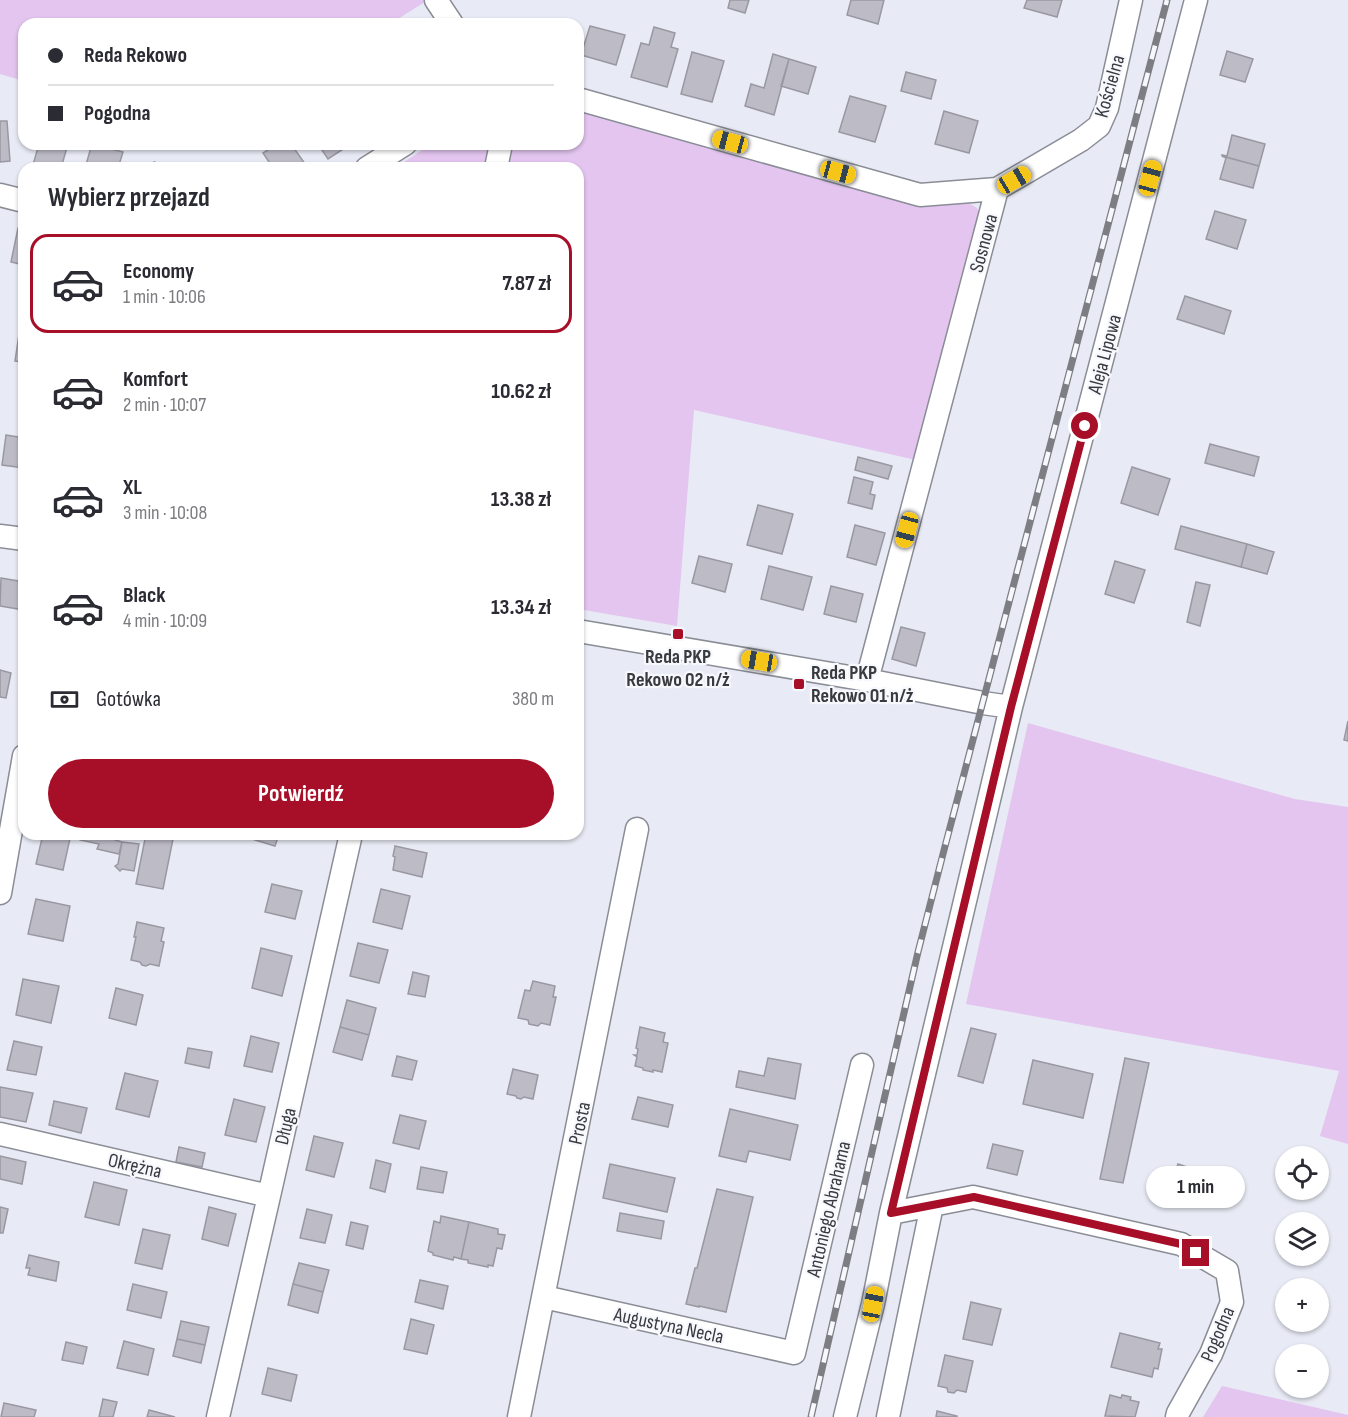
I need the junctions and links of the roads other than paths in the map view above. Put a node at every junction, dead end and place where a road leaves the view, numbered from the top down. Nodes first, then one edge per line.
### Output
1 (436, 0) edge
2 (1131, 0) edge
3 (1196, 0) edge
4 (448, 18) edge
5 (584, 101) edge
6 (396, 150) edge
7 (376, 162) edge
8 (997, 189) junction
9 (0, 195) edge
10 (18, 200) edge
11 (0, 537) edge
12 (18, 538) edge
13 (584, 632) edge
14 (867, 680) junction
15 (1011, 707) junction
16 (18, 789) edge
17 (638, 829) dead end
18 (350, 840) edge
19 (1, 882) edge
20 (862, 1065) dead end
21 (0, 1134) edge
22 (269, 1196) junction
23 (932, 1205) junction
24 (891, 1213) junction
25 (544, 1297) junction
26 (873, 1304) junction
27 (909, 1313) junction
28 (794, 1353) joint
29 (218, 1417) edge
30 (519, 1417) edge
31 (845, 1417) edge
32 (888, 1417) edge
33 (1177, 1417) edge

1 - 4 street
2 - 8 street, Kościelna
3 - 15 street, Aleja Lipowa
5 - 8 street, Sosnowa
6 - 7 street
8 - 14 street, Sosnowa
9 - 10 street
11 - 12 street
13 - 14 street
14 - 15 street
15 - 24 street, Aleja Lipowa
16 - 19 street
17 - 25 street, Prosta
18 - 22 street, Długa
20 - 28 street, Antoniego Abrahama
21 - 22 street, Okrężna
22 - 29 street, Długa
23 - 24 street, Pogodna
23 - 27 street
23 - 33 street, Pogodna
24 - 26 street, Aleja Lipowa
25 - 28 street, Augustyna Necla
25 - 30 street, Prosta
26 - 27 street
26 - 31 street, Aleja Lipowa
27 - 32 street

